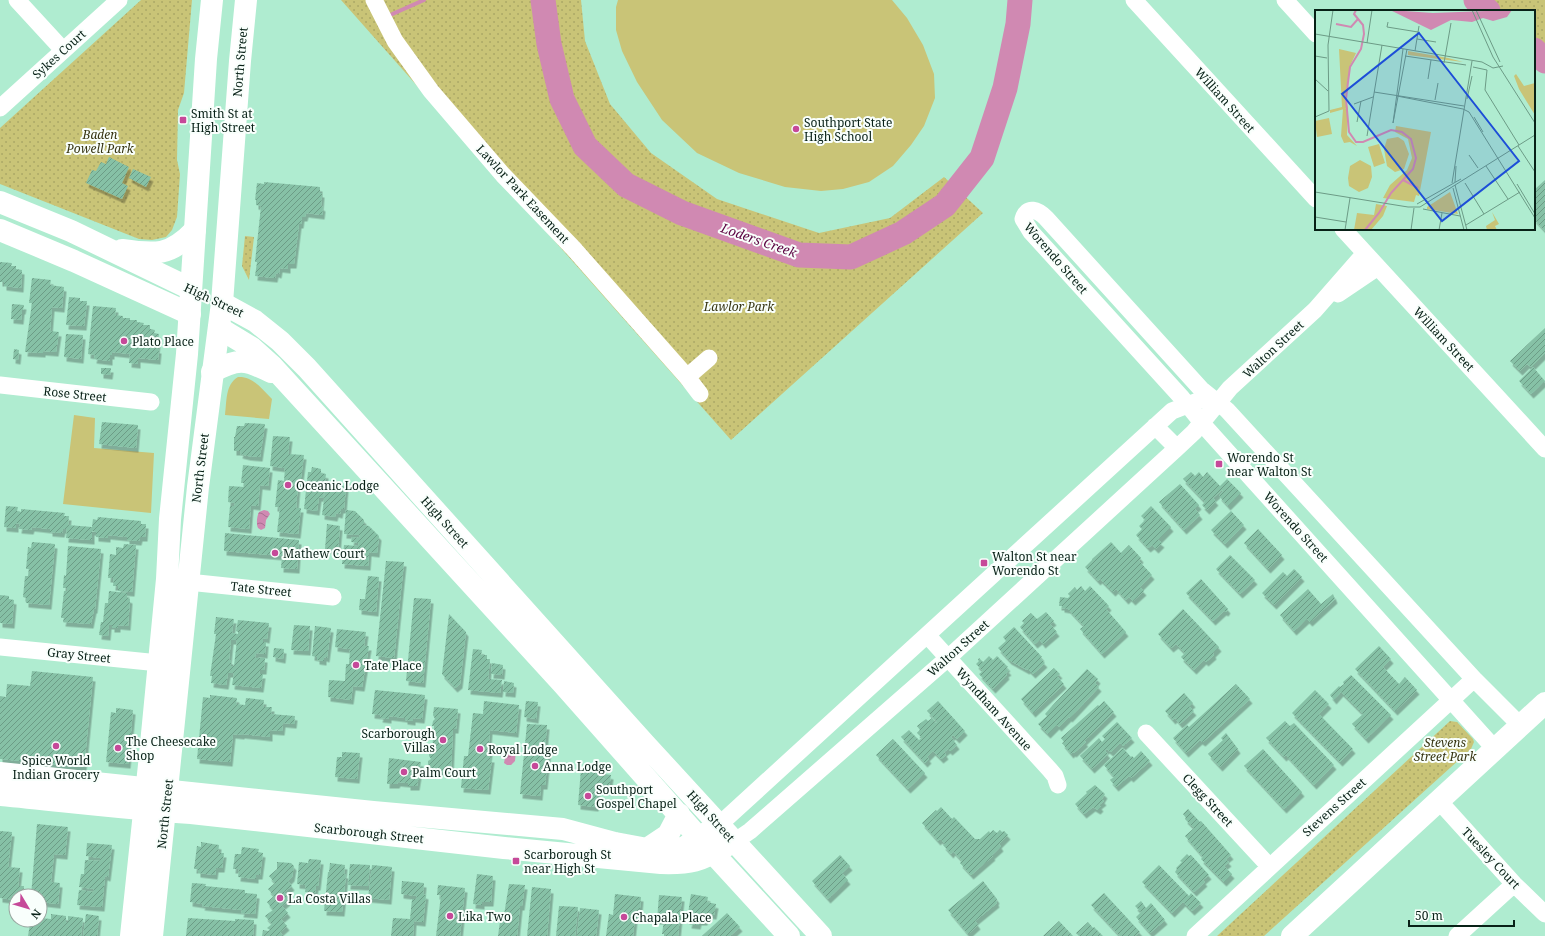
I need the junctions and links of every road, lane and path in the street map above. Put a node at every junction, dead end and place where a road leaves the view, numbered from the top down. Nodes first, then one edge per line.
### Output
1 (17, 0) edge
2 (119, 0) edge
3 (212, 0) edge
4 (246, 0) edge
5 (374, 0) edge
6 (1134, 0) edge
7 (1285, 0) edge
8 (1315, 33) edge
9 (63, 50) junction
10 (0, 108) edge
11 (1315, 199) edge
12 (0, 202) edge
13 (0, 230) edge
14 (195, 230) junction
15 (1344, 230) edge
16 (105, 248) junction
17 (1365, 253) junction
18 (1378, 267) junction
19 (191, 289) junction
20 (1119, 298) junction
21 (222, 303) junction
22 (1315, 310) junction
23 (1104, 312) junction
24 (190, 314) junction
25 (219, 328) junction
26 (709, 358) dead end
27 (212, 372) junction
28 (687, 377) junction
29 (283, 378) junction
30 (0, 385) edge
31 (700, 394) dead end
32 (1214, 399) junction
33 (151, 402) dead end
34 (1188, 405) junction
35 (1202, 422) junction
36 (1155, 426) junction
37 (371, 440) junction
38 (1177, 448) junction
39 (1545, 449) edge
40 (354, 455) junction
41 (188, 582) junction
42 (333, 597) dead end
43 (927, 635) junction
44 (0, 647) edge
45 (948, 658) junction
46 (159, 662) junction
47 (1474, 679) junction
48 (594, 687) junction
49 (1452, 700) junction
50 (578, 702) junction
51 (1545, 703) edge
52 (1520, 726) junction
53 (1146, 733) dead end
54 (1495, 749) junction
55 (0, 773) edge
56 (1058, 784) dead end
57 (759, 790) junction
58 (0, 795) edge
59 (156, 800) junction
60 (1439, 801) junction
61 (775, 808) junction
62 (385, 813) junction
63 (679, 814) junction
64 (719, 825) junction
65 (579, 833) junction
66 (383, 834) junction
67 (734, 842) junction
68 (707, 846) junction
69 (647, 849) junction
70 (576, 854) junction
71 (1269, 866) junction
72 (1514, 884) junction
73 (1545, 914) edge
74 (132, 936) edge
75 (152, 936) edge
76 (790, 936) edge
77 (821, 936) edge
78 (1195, 936) edge
79 (1292, 936) edge
80 (1457, 936) edge

1 - 9 street
2 - 9 street, Sykes Court
3 - 14 main road, North Street
4 - 21 main road, North Street
5 - 28 street, Lawlor Park Easement
6 - 11 street, William Street
7 - 8 street
9 - 10 street, Sykes Court
12 - 16 main road, High Street
13 - 24 main road, High Street
14 - 16 main road
14 - 19 main road, North Street
15 - 17 street, William Street
16 - 19 main road, High Street
17 - 18 street, William Street
17 - 22 street, Walton Street
18 - 22 street, Walton Street
18 - 39 street, William Street
19 - 21 main road, High Street
19 - 24 main road, North Street
20 - 23 street
20 - 23 street, Worendo Street
20 - 32 street, Worendo Street
21 - 25 main road, North Street
21 - 37 main road, High Street
22 - 32 street, Walton Street
23 - 34 street, Worendo Street
24 - 25 main road, High Street
24 - 46 main road, North Street
25 - 27 main road, North Street
25 - 29 main road, High Street
26 - 28 street
27 - 29 main road
27 - 41 main road, North Street
28 - 31 street, Lawlor Park Easement
29 - 40 main road, High Street
30 - 33 street, Rose Street
32 - 34 street, Walton Street
32 - 35 street, Walton Street
32 - 47 street, Worendo Street
34 - 35 street, Worendo Street
34 - 36 street, Walton Street
35 - 38 street, Walton Street
35 - 49 street, Worendo Street
36 - 38 street
36 - 43 street, Walton Street
37 - 40 street
37 - 48 main road, High Street
38 - 45 street, Walton Street
40 - 50 main road, High Street
41 - 42 street, Tate Street
41 - 59 main road, North Street
43 - 45 street, Wyndham Avenue
43 - 57 street, Walton Street
44 - 46 street, Gray Street
45 - 56 street, Wyndham Avenue
45 - 61 street, Walton Street
46 - 59 main road, North Street
47 - 49 street, Stevens Street
47 - 52 street, Worendo Street
48 - 50 street
48 - 64 main road, High Street
49 - 54 street, Worendo Street
49 - 71 street, Stevens Street
50 - 63 main road, High Street
51 - 52 main road
52 - 54 main road
53 - 71 street, Clegg Street
54 - 60 main road
55 - 59 main road, Scarborough Street
57 - 61 street
57 - 64 street, Walton Street
58 - 59 main road, Scarborough Street
59 - 62 main road, Scarborough Street
59 - 66 main road, Scarborough Street
59 - 74 main road, North Street
59 - 75 main road, North Street
60 - 72 street, Tuesley Court
60 - 79 main road
61 - 67 street, Walton Street
62 - 65 main road, Scarborough Street
62 - 66 street
63 - 68 main road, High Street
63 - 69 main road
64 - 67 main road, High Street
64 - 68 main road, Scarborough Street
65 - 69 main road, Scarborough Street
65 - 70 street
66 - 70 main road, Scarborough Street
67 - 68 main road, Scarborough Street
67 - 77 main road, High Street
68 - 69 main road, Scarborough Street
68 - 70 main road, Scarborough Street
68 - 76 main road, High Street
71 - 78 street, Stevens Street
72 - 73 street, Tuesley Court
72 - 80 street

